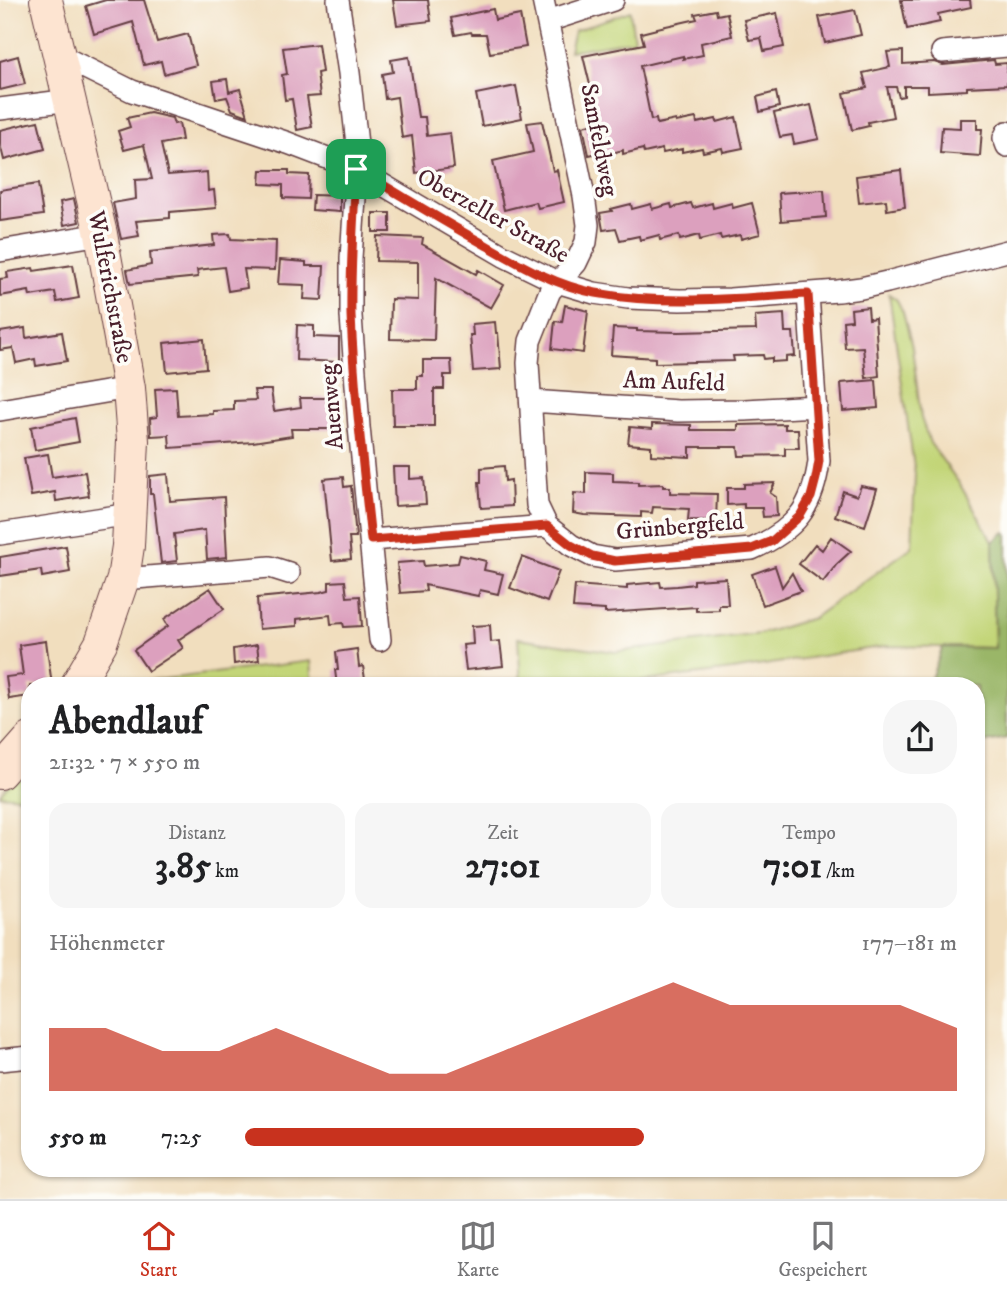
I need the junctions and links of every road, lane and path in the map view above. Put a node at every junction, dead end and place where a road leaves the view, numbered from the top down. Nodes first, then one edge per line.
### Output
1 (46, 0) edge
2 (338, 0) edge
3 (613, 0) edge
4 (546, 10) edge
5 (1007, 46) edge
6 (942, 52) dead end
7 (60, 55) junction
8 (70, 100) junction
9 (0, 109) edge
10 (1007, 132) edge
11 (1007, 146) edge
12 (356, 169) junction
13 (101, 234) junction
14 (0, 251) edge
15 (1007, 251) edge
16 (557, 282) junction
17 (808, 294) junction
18 (129, 388) junction
19 (531, 401) junction
20 (816, 406) junction
21 (0, 410) edge
22 (130, 514) junction
23 (547, 526) junction
24 (0, 534) edge
25 (371, 540) junction
26 (289, 573) dead end
27 (123, 579) junction
28 (380, 640) dead end
29 (81, 677) edge
30 (21, 749) edge
31 (0, 772) edge
32 (21, 1058) edge
33 (0, 1060) edge

1 - 7 main road, Wulferichstraße
2 - 12 street, Auenweg
3 - 4 street
4 - 16 street, Samfeldweg
5 - 6 street
7 - 8 main road, Wulferichstraße
7 - 12 street, Oberzeller Straße
8 - 9 street
8 - 13 main road, Wulferichstraße
10 - 11 street
12 - 16 street, Oberzeller Straße
12 - 25 street, Auenweg
13 - 14 street
13 - 18 main road, Wulferichstraße
15 - 17 street, Oberzeller Straße
16 - 17 street, Oberzeller Straße
16 - 19 street
17 - 20 street, Grünbergfeld
18 - 21 street
18 - 22 main road, Wulferichstraße
19 - 20 street, Am Aufeld
19 - 23 street
20 - 23 street, Grünbergfeld
22 - 24 street
22 - 27 main road, Wulferichstraße
23 - 25 street
25 - 28 street, Auenweg
26 - 27 street
27 - 29 main road, Wulferichstraße
30 - 31 main road
32 - 33 street

